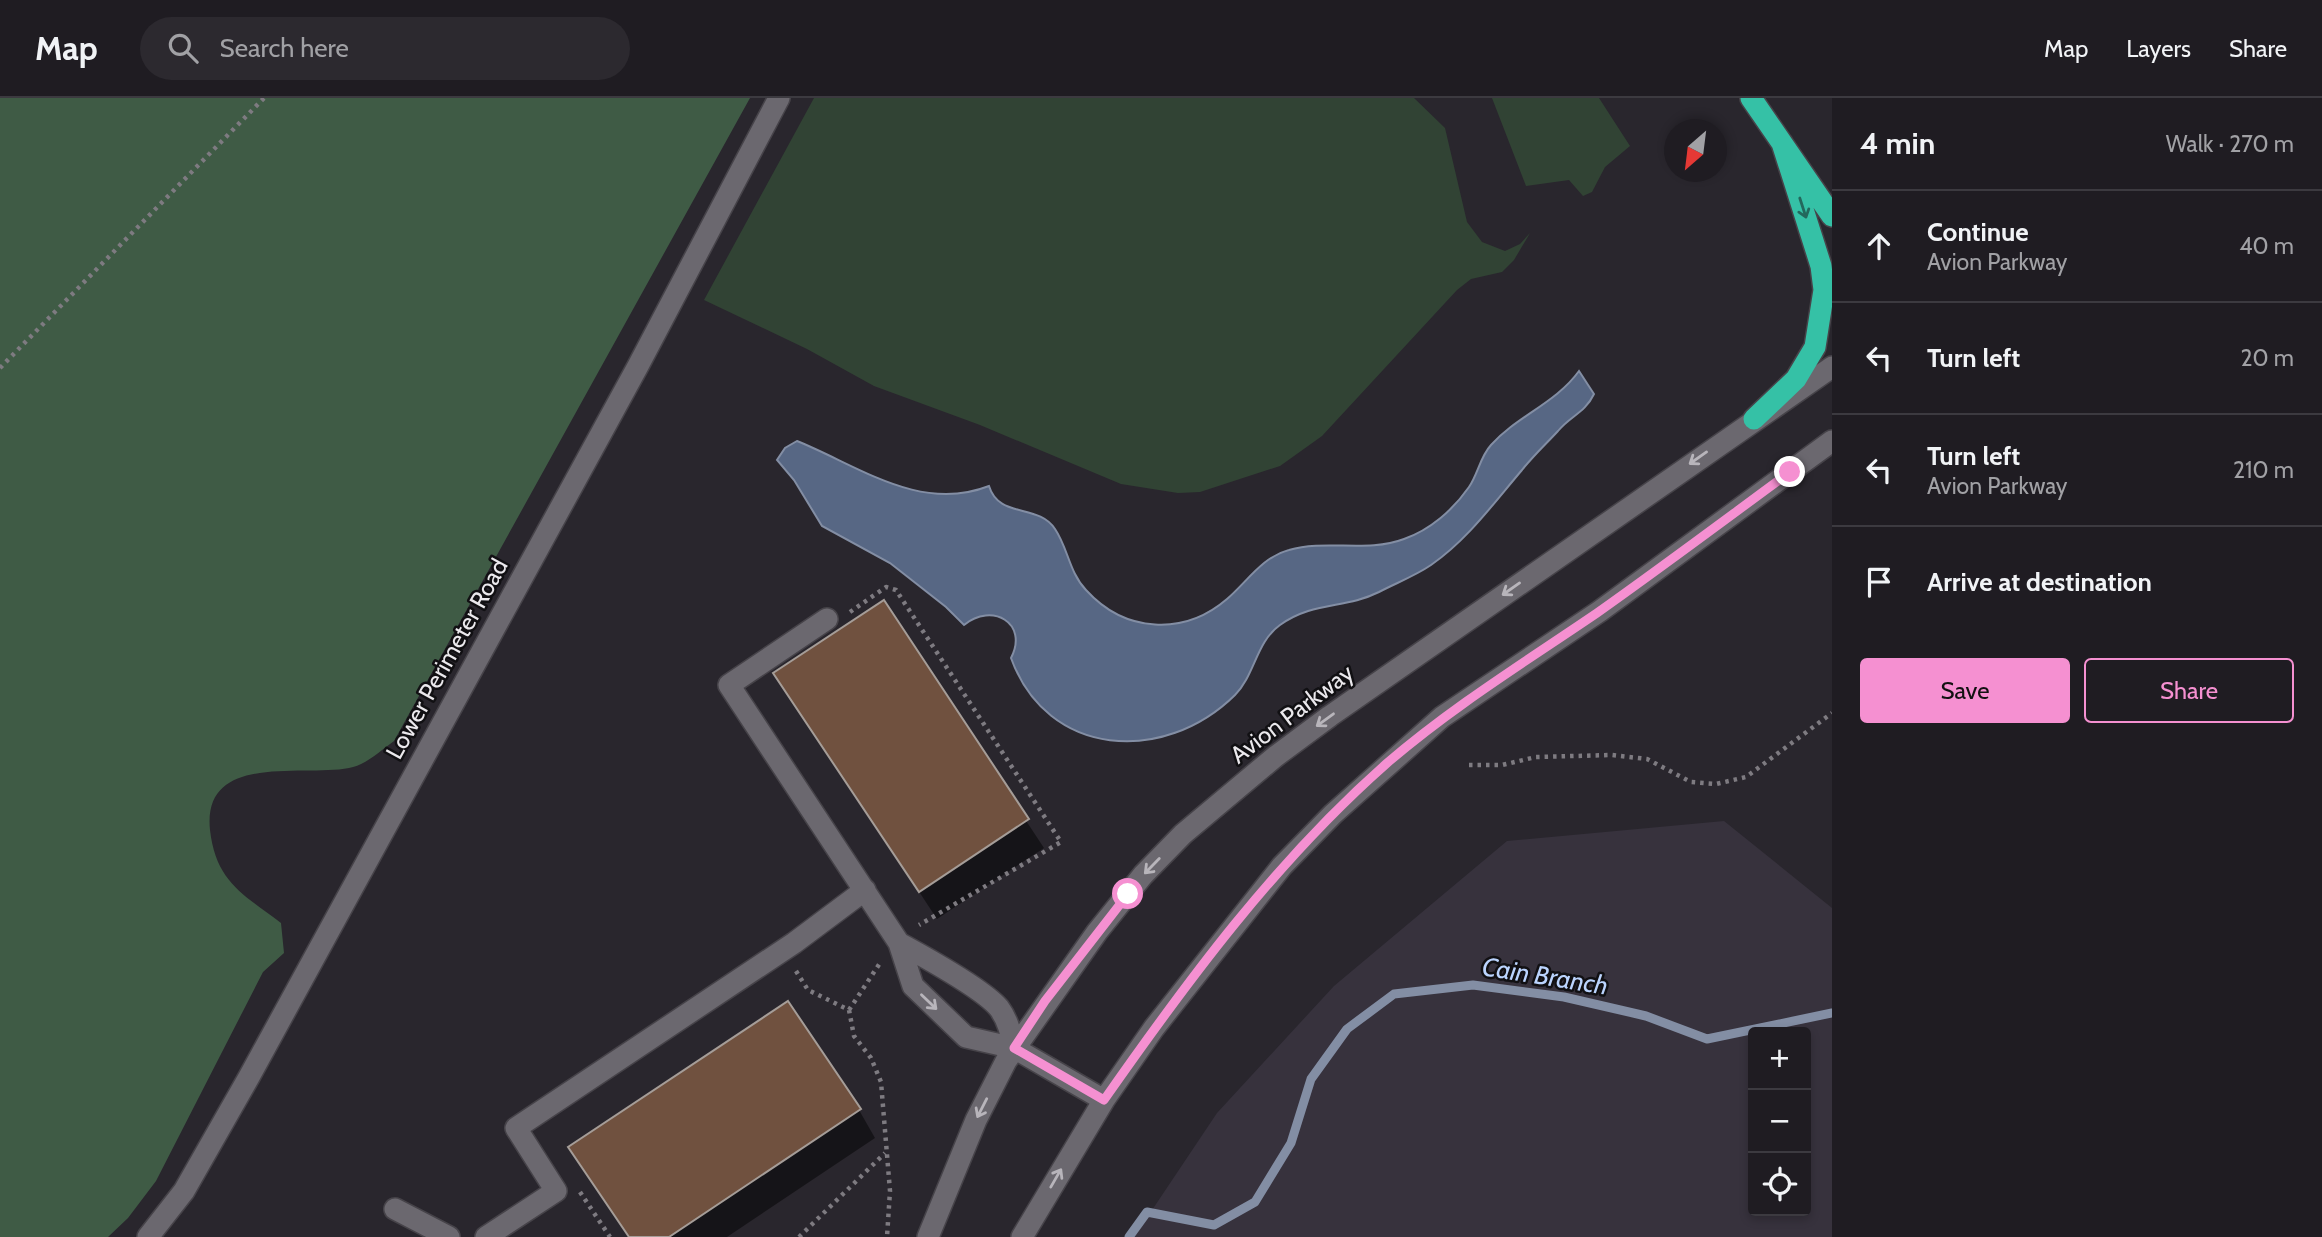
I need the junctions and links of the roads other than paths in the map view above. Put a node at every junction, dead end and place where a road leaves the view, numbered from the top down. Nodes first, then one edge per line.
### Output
1 (779, 98) edge
2 (1751, 98) edge
3 (1782, 143) junction
4 (1832, 216) edge
5 (1832, 367) edge
6 (1754, 419) junction
7 (1832, 441) edge
8 (835, 618) road end
9 (865, 890) junction
10 (899, 943) junction
11 (1014, 1048) junction
12 (1104, 1100) junction
13 (395, 1209) dead end
14 (148, 1237) edge
15 (449, 1237) edge
16 (486, 1237) edge
17 (928, 1237) edge
18 (1022, 1237) edge

1 - 14 street, Lower Perimeter Road
2 - 3 highway
3 - 4 highway
3 -> 6 highway
5 - 6 street, Avion Parkway
6 -> 11 street, Avion Parkway
7 - 12 street
8 - 9 street
9 - 10 street
9 - 16 street
10 - 11 street
10 -> 11 street
11 - 12 street
11 -> 17 street, Avion Parkway
18 -> 12 street
13 - 15 street

